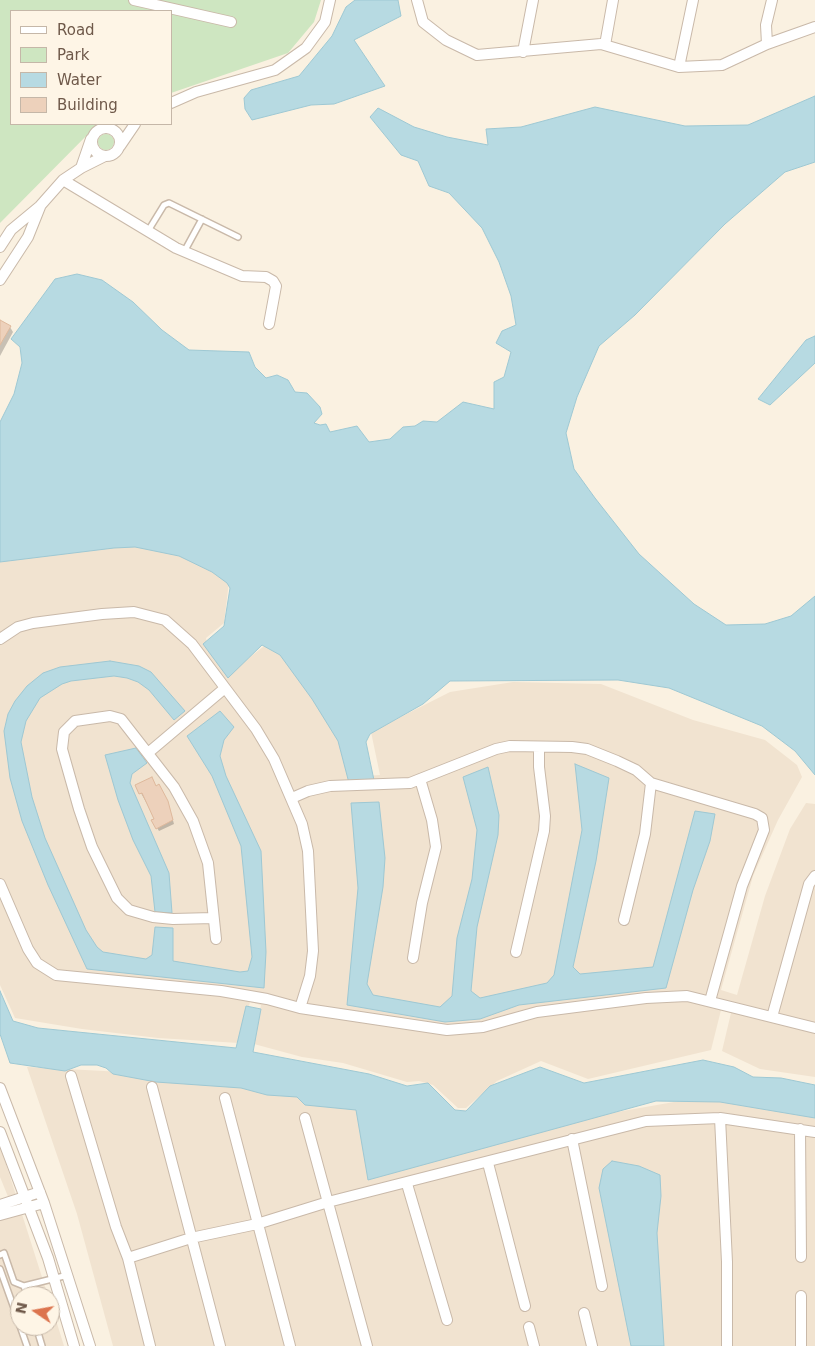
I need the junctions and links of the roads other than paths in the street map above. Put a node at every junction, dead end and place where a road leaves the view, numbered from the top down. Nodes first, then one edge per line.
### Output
1 (134, 0) edge
2 (330, 0) edge
3 (417, 0) edge
4 (533, 0) edge
5 (613, 0) edge
6 (692, 0) edge
7 (772, 0) edge
8 (231, 22) dead end
9 (815, 27) edge
10 (767, 44) junction
11 (605, 45) junction
12 (523, 52) junction
13 (679, 67) junction
14 (172, 103) edge
15 (115, 125) edge
16 (134, 125) edge
17 (108, 127) junction
18 (92, 138) junction
19 (120, 146) junction
20 (104, 156) junction
21 (81, 168) junction
22 (63, 180) junction
23 (40, 206) junction
24 (202, 219) junction
25 (147, 231) junction
26 (238, 237) dead end
27 (0, 247) edge
28 (184, 252) junction
29 (0, 280) edge
30 (269, 324) dead end
31 (0, 639) edge
32 (225, 688) junction
33 (539, 748) junction
34 (148, 753) junction
35 (420, 779) junction
36 (651, 783) junction
37 (292, 798) junction
38 (815, 876) edge
39 (0, 884) edge
40 (213, 918) junction
41 (624, 920) dead end
42 (216, 939) dead end
43 (516, 952) dead end
44 (413, 958) dead end
45 (710, 1001) junction
46 (300, 1008) junction
47 (772, 1017) junction
48 (815, 1028) edge
49 (71, 1076) dead end
50 (152, 1087) dead end
51 (0, 1088) edge
52 (225, 1098) dead end
53 (305, 1118) dead end
54 (720, 1118) junction
55 (800, 1129) junction
56 (0, 1132) edge
57 (815, 1132) edge
58 (572, 1139) junction
59 (488, 1163) junction
60 (407, 1184) junction
61 (40, 1192) junction
62 (25, 1196) junction
63 (328, 1202) junction
64 (44, 1203) junction
65 (0, 1205) edge
66 (29, 1207) junction
67 (0, 1215) edge
68 (257, 1224) junction
69 (191, 1238) junction
70 (0, 1255) edge
71 (801, 1257) dead end
72 (128, 1258) junction
73 (0, 1269) edge
74 (69, 1275) junction
75 (55, 1278) junction
76 (24, 1286) joint
77 (602, 1286) dead end
78 (801, 1296) dead end
79 (10, 1298) edge
80 (525, 1306) dead end
81 (584, 1313) dead end
82 (446, 1320) dead end
83 (529, 1327) dead end
84 (74, 1346) edge
85 (90, 1346) edge
86 (150, 1346) edge
87 (220, 1346) edge
88 (290, 1346) edge
89 (367, 1346) edge
90 (534, 1346) edge
91 (592, 1346) edge
92 (726, 1346) edge
93 (800, 1346) edge

1 - 8 street
2 - 14 street
3 - 12 street
4 - 12 street
5 - 11 street
6 - 13 street
7 - 10 street
9 - 10 street
10 - 13 street
11 - 12 street
11 - 13 street
15 - 17 street
16 - 19 street
17 - 18 street
17 - 19 street
18 - 20 street
18 - 21 street
19 - 20 street
20 - 21 street
21 - 22 street
22 - 23 street
22 - 25 street
23 - 27 street
23 - 29 street
24 - 25 lane
24 - 26 lane
24 - 28 lane
25 - 28 street
28 - 30 street
31 - 32 street
32 - 34 street
32 - 37 street
33 - 35 street
33 - 36 street
33 - 43 street
34 - 40 street
34 - 40 street
35 - 37 street
35 - 44 street
36 - 41 street
36 - 45 street
37 - 46 street
38 - 47 street
39 - 46 street
40 - 42 street
45 - 46 street
45 - 47 street
47 - 48 street
49 - 72 street
50 - 69 street
51 - 61 street
52 - 68 street
53 - 63 street
54 - 55 street
54 - 58 street
54 - 92 street
55 - 57 street
55 - 71 street
56 - 62 street
58 - 59 street
58 - 77 street
59 - 60 street
59 - 80 street
60 - 63 street
60 - 82 street
61 - 62 street
61 - 64 street
62 - 65 street
62 - 66 street
63 - 68 street
63 - 89 street
64 - 66 street
64 - 74 street
66 - 67 street
66 - 75 street
68 - 69 street
68 - 88 street
69 - 72 street
69 - 87 street
70 - 76 lane
72 - 86 street
73 - 79 lane
74 - 75 lane
74 - 85 street
75 - 76 lane
75 - 84 street
78 - 93 street
81 - 91 street
83 - 90 street

